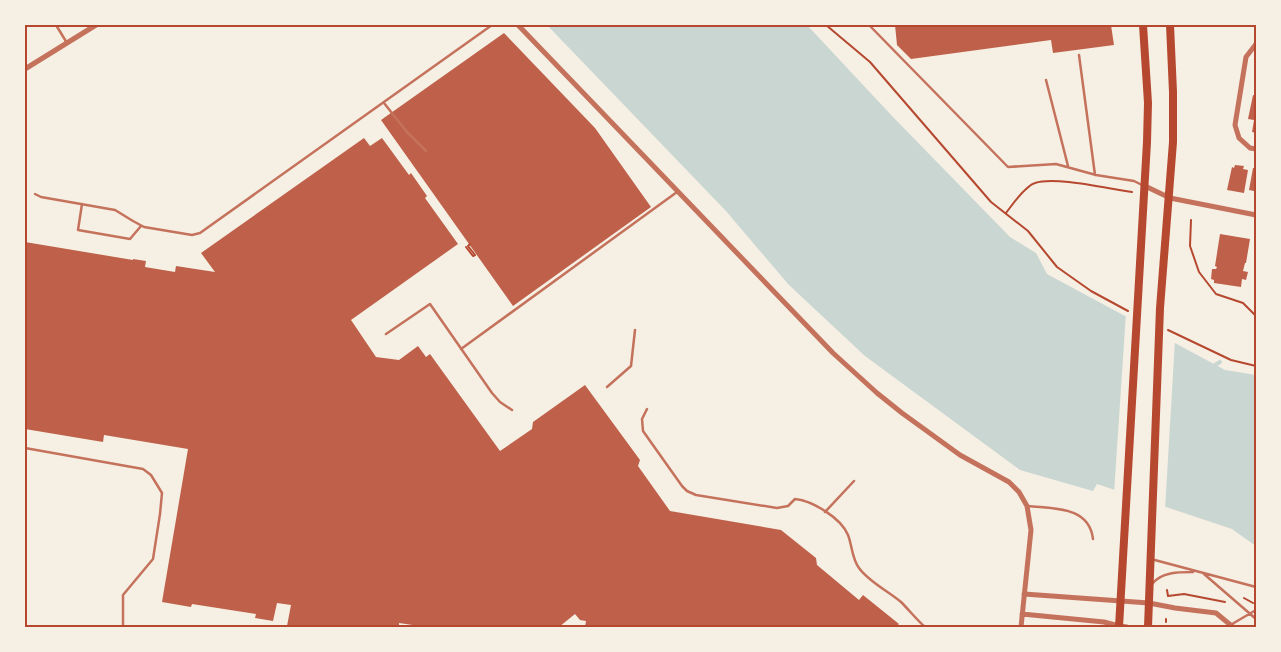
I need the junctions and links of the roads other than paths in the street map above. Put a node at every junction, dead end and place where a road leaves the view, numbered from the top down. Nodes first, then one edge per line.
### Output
1 (56, 25) edge
2 (96, 25) edge
3 (492, 25) edge
4 (518, 25) edge
5 (869, 25) edge
6 (1143, 25) edge
7 (1170, 25) edge
8 (67, 43) junction
9 (1256, 44) edge
10 (1079, 55) dead end
11 (25, 70) edge
12 (1046, 80) dead end
13 (384, 102) junction
14 (1256, 149) edge
15 (426, 151) dead end
16 (1068, 166) junction
17 (1096, 175) junction
18 (1145, 186) junction
19 (677, 192) junction
20 (36, 194) dead end
21 (1170, 198) junction
22 (82, 204) junction
23 (1256, 215) edge
24 (141, 226) junction
25 (635, 330) dead end
26 (386, 334) dead end
27 (461, 349) junction
28 (607, 387) dead end
29 (647, 408) dead end
30 (512, 410) dead end
31 (25, 448) edge
32 (854, 481) dead end
33 (1027, 506) junction
34 (825, 512) junction
35 (1093, 539) dead end
36 (1150, 559) junction
37 (1197, 572) junction
38 (1203, 573) junction
39 (1150, 587) junction
40 (1256, 587) edge
41 (1024, 594) junction
42 (1122, 601) junction
43 (1149, 603) junction
44 (1256, 610) edge
45 (1022, 614) junction
46 (1251, 614) junction
47 (1256, 619) edge
48 (123, 627) edge
49 (926, 627) edge
50 (1021, 627) edge
51 (1119, 627) edge
52 (1127, 627) edge
53 (1148, 627) edge
54 (1230, 627) edge

1 - 8 lane
2 - 8 street
3 - 13 lane
4 - 19 street
5 - 16 lane
6 - 18 main road
7 - 21 main road
8 - 11 street
9 - 14 street
10 - 17 lane
12 - 16 lane
13 - 15 lane
13 - 24 lane
16 - 17 lane
17 - 18 lane
18 - 21 street
18 - 42 main road
19 - 27 lane
19 - 33 street
20 - 22 lane
21 - 23 street
21 - 36 main road
22 - 24 lane
22 - 24 lane
25 - 28 lane
26 - 27 lane
27 - 30 lane
29 - 34 lane
31 - 48 lane
32 - 34 lane
33 - 35 lane
33 - 41 street
34 - 49 lane
36 - 37 lane
36 - 39 main road
37 - 38 lane
37 - 39 lane
38 - 40 lane
38 - 46 lane
39 - 43 main road
41 - 42 street
41 - 45 street
42 - 43 street
42 - 51 main road
43 - 53 main road
43 - 54 street
44 - 46 lane
45 - 50 street
45 - 51 street
46 - 47 lane
46 - 54 lane
51 - 52 street

